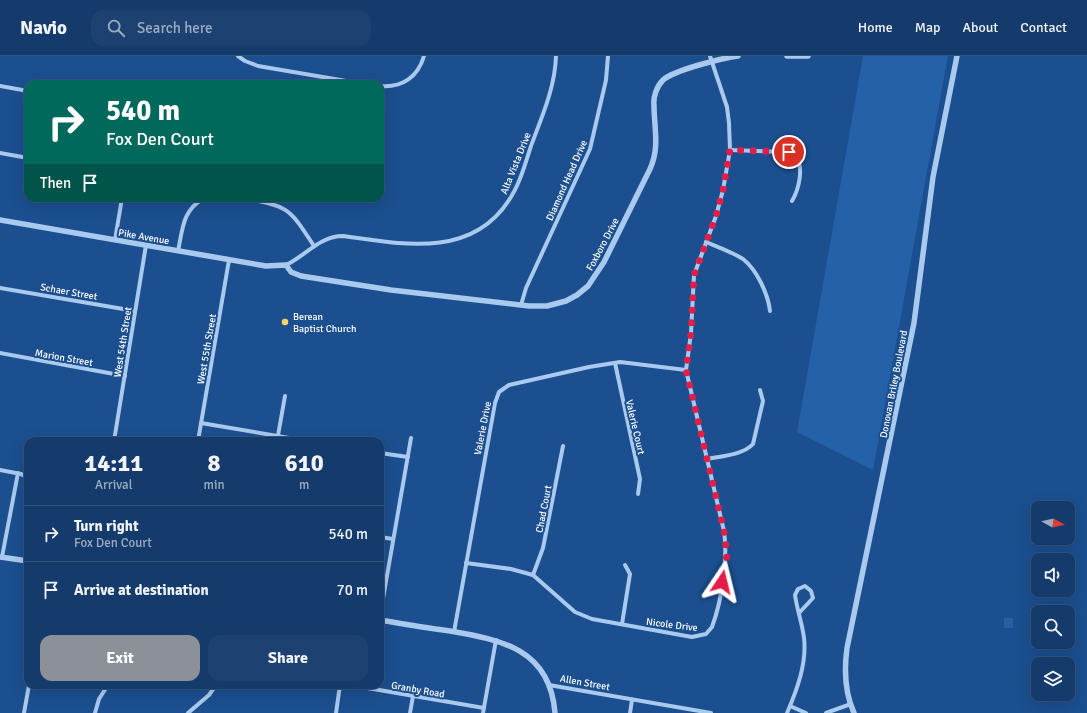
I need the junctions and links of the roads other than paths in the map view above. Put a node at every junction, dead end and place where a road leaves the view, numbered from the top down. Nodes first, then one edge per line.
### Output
1 (238, 56) edge
2 (424, 56) edge
3 (556, 56) edge
4 (608, 56) edge
5 (710, 56) edge
6 (738, 56) edge
7 (787, 56) edge
8 (808, 56) edge
9 (957, 56) edge
10 (712, 62) junction
11 (340, 80) edge
12 (0, 86) edge
13 (384, 86) edge
14 (24, 90) edge
15 (730, 150) junction
16 (0, 153) edge
17 (24, 157) edge
18 (792, 200) dead end
19 (121, 202) edge
20 (198, 202) edge
21 (262, 202) edge
22 (0, 220) edge
23 (115, 240) junction
24 (706, 242) junction
25 (146, 245) junction
26 (314, 246) junction
27 (178, 251) junction
28 (229, 260) junction
29 (286, 265) junction
30 (0, 288) edge
31 (521, 305) junction
32 (135, 311) junction
33 (770, 311) dead end
34 (0, 353) edge
35 (614, 363) junction
36 (686, 370) junction
37 (125, 376) junction
38 (760, 390) dead end
39 (285, 396) dead end
40 (201, 423) junction
41 (115, 437) edge
42 (199, 437) edge
43 (268, 437) edge
44 (277, 437) edge
45 (411, 438) dead end
46 (563, 446) dead end
47 (384, 454) edge
48 (408, 458) junction
49 (707, 459) junction
50 (0, 470) edge
51 (18, 473) junction
52 (24, 476) edge
53 (638, 494) dead end
54 (384, 538) edge
55 (393, 539) junction
56 (1, 557) edge
57 (24, 560) edge
58 (466, 563) junction
59 (625, 565) dead end
60 (533, 575) junction
61 (384, 592) edge
62 (799, 613) junction
63 (384, 621) edge
64 (622, 624) junction
65 (454, 632) junction
66 (496, 640) junction
67 (549, 685) junction
68 (28, 689) edge
69 (105, 689) edge
70 (213, 689) edge
71 (339, 689) edge
72 (373, 689) edge
73 (413, 696) junction
74 (632, 700) junction
75 (851, 704) junction
76 (790, 706) junction
77 (484, 708) junction
78 (700, 712) edge
79 (24, 713) edge
80 (95, 713) edge
81 (188, 713) edge
82 (336, 713) edge
83 (410, 713) edge
84 (483, 713) edge
85 (555, 713) edge
86 (630, 713) edge
87 (711, 713) edge
88 (787, 713) edge
89 (806, 713) edge
90 (827, 713) edge
91 (854, 713) edge

1 - 11 street
2 - 13 street
3 - 26 street, Alta Vista Drive
4 - 31 street, Diamond Head Drive
5 - 10 street, Nicole Drive
6 - 10 street, Foxboro Drive
7 - 8 street
9 - 75 street, Donovan Briley Boulevard
10 - 15 street, Nicole Drive
10 - 31 street, Foxboro Drive
12 - 14 street
15 - 18 street
15 - 24 street, Nicole Drive
16 - 17 street
19 - 23 street
20 - 27 street
21 - 26 street
22 - 23 street, Pike Avenue
23 - 25 street, Pike Avenue
24 - 33 street
24 - 36 street, Nicole Drive
25 - 27 street, Pike Avenue
25 - 32 street, West 54th Street
26 - 29 street, Alta Vista Drive
27 - 28 street, Pike Avenue
28 - 29 street, Pike Avenue
28 - 40 street, West 55th Street
29 - 31 street, Foxboro Drive
30 - 32 street, Schaer Street
32 - 37 street, West 54th Street
34 - 37 street, Marion Street
35 - 36 street, Valerie Drive
35 - 53 street, Valerie Court
35 - 58 street, Valerie Drive
36 - 49 street, Nicole Drive
37 - 41 street, West 54th Street
38 - 49 street
39 - 44 street
40 - 42 street, West 55th Street
40 - 43 street
45 - 48 street
46 - 60 street, Chad Court
47 - 48 street
48 - 55 street
49 - 64 street, Nicole Drive
50 - 51 street
51 - 52 street
51 - 56 street
54 - 55 street
55 - 61 street
56 - 57 street
58 - 60 street, Nicole Drive
58 - 65 street, Valerie Drive
59 - 64 street
60 - 64 street, Nicole Drive
62 - 62 street
62 - 76 street
63 - 65 street, Allen Street
65 - 66 street, Allen Street
66 - 67 street, Allen Street
66 - 77 street
67 - 74 street, Allen Street
67 - 85 street
68 - 79 street
69 - 80 street
70 - 81 street
71 - 82 street
72 - 73 street, Granby Road
73 - 77 street, Granby Road
73 - 83 street
74 - 78 street, Allen Street
74 - 86 street
75 - 90 street
75 - 91 street, Donovan Briley Boulevard
76 - 88 street
76 - 89 street
77 - 84 street
78 - 87 street, Allen Street

